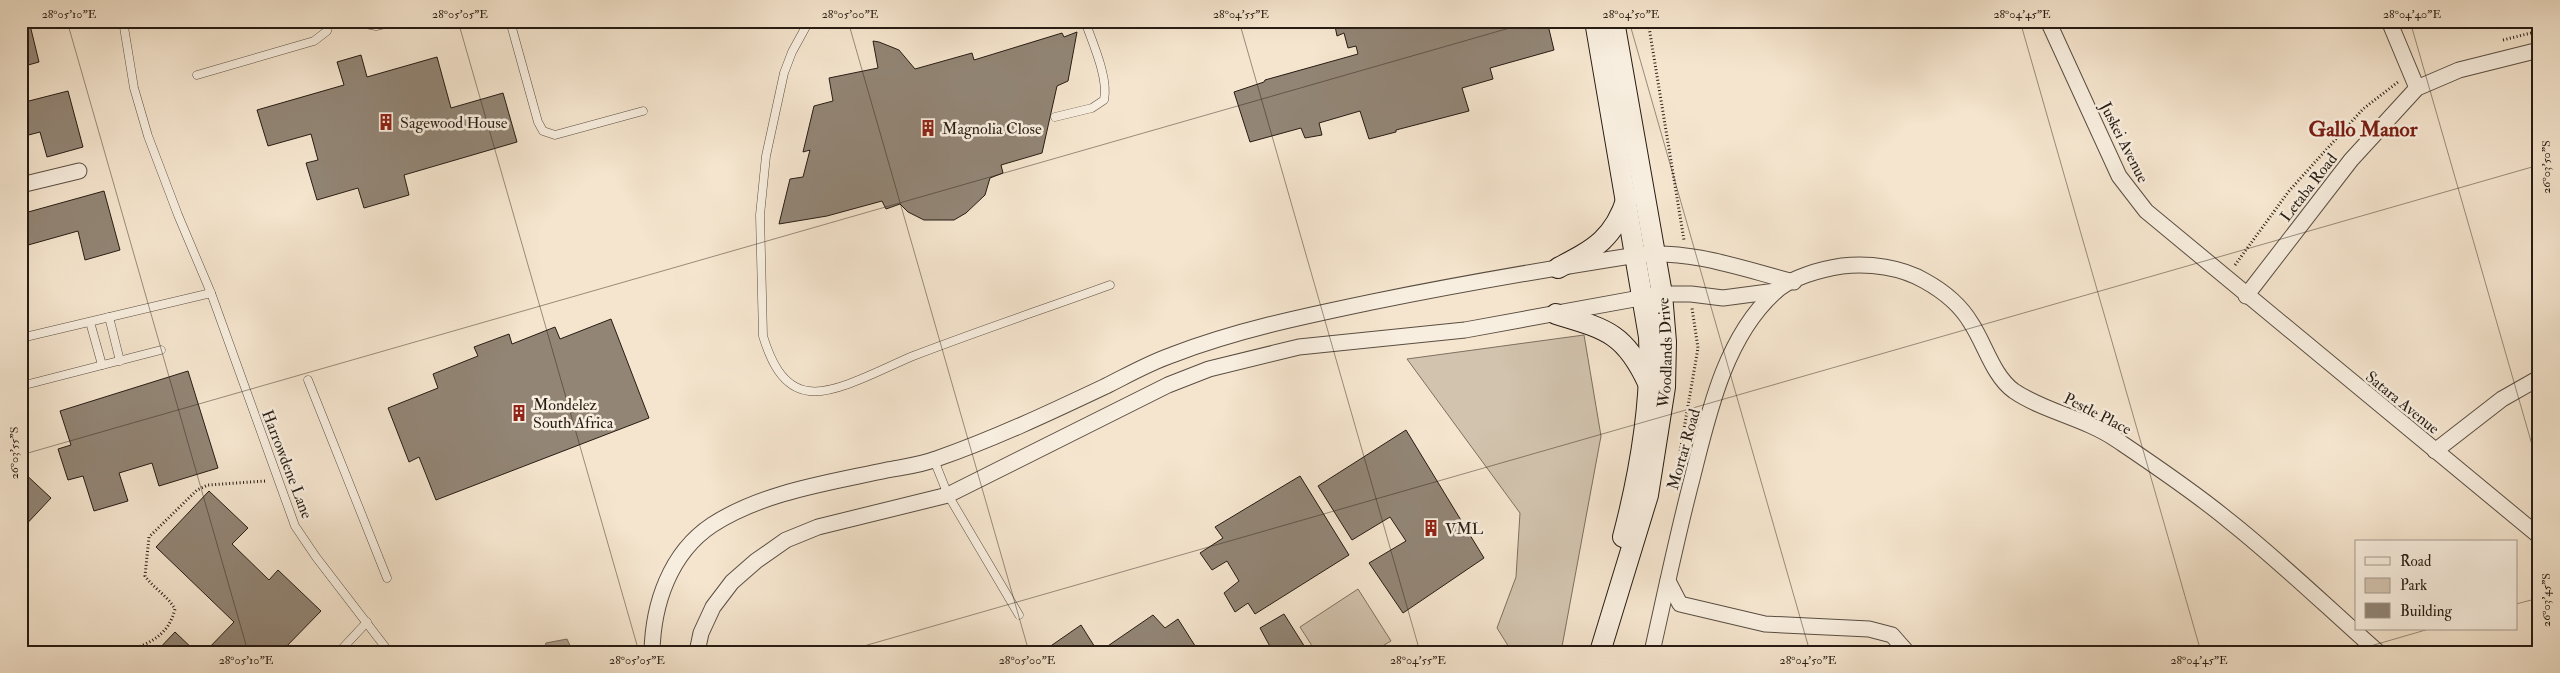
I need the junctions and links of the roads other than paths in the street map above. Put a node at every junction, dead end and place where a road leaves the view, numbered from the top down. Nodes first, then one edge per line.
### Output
1 (330, 21) edge
2 (344, 21) edge
3 (352, 21) edge
4 (398, 21) edge
5 (510, 21) edge
6 (809, 21) edge
7 (1085, 21) edge
8 (1595, 21) edge
9 (1614, 21) edge
10 (2048, 21) edge
11 (2389, 21) edge
12 (126, 24) edge
13 (2539, 50) edge
14 (197, 75) dead end
15 (2417, 88) junction
16 (643, 111) dead end
17 (1055, 118) dead end
18 (79, 172) dead end
19 (21, 185) edge
20 (1627, 197) junction
21 (1646, 254) junction
22 (1558, 268) junction
23 (1794, 282) junction
24 (1110, 285) dead end
25 (1776, 291) junction
26 (211, 293) junction
27 (1653, 295) junction
28 (2246, 296) junction
29 (1556, 314) junction
30 (109, 317) junction
31 (90, 322) junction
32 (21, 338) edge
33 (161, 350) dead end
34 (120, 360) junction
35 (102, 365) junction
36 (2539, 378) edge
37 (308, 380) dead end
38 (21, 386) edge
39 (1650, 387) junction
40 (2435, 451) junction
41 (934, 460) junction
42 (948, 495) junction
43 (2539, 536) edge
44 (387, 578) dead end
45 (1668, 581) junction
46 (1019, 616) dead end
47 (367, 622) junction
48 (339, 652) edge
49 (389, 652) edge
50 (652, 652) edge
51 (697, 652) edge
52 (1600, 652) edge
53 (1652, 652) edge
54 (1907, 652) edge
55 (2378, 652) edge

1 - 2 lane
1 - 14 lane
3 - 4 lane
5 - 16 lane
6 - 24 lane
7 - 17 lane
8 - 20 main road, Woodlands Drive
9 - 21 main road, Woodlands Drive
10 - 28 street, Juskei Avenue
11 - 15 street
12 - 26 lane, Harrowdene Lane
13 - 15 street, Letaba Road
15 - 28 street, Letaba Road
18 - 19 street
20 - 21 main road, Woodlands Drive
20 - 22 main road
21 - 22 street
21 - 23 street
21 - 27 main road, Woodlands Drive
22 - 41 street
23 - 25 street, Mortar Road
23 - 55 street, Pestle Place
25 - 27 street
25 - 45 street, Mortar Road
26 - 30 lane
26 - 47 lane, Harrowdene Lane
27 - 29 street
27 - 39 main road, Woodlands Drive
27 - 52 main road, Woodlands Drive
28 - 40 street, Satara Avenue
29 - 39 main road
29 - 42 street
30 - 31 lane
30 - 34 lane
31 - 32 lane
31 - 35 lane
33 - 34 lane
34 - 35 lane
35 - 38 lane
36 - 40 street
37 - 44 lane
39 - 52 main road, Woodlands Drive
40 - 43 street, Satara Avenue
41 - 42 lane
41 - 50 street
42 - 46 lane
42 - 51 street
45 - 53 street, Mortar Road
45 - 54 street
47 - 48 lane
47 - 49 lane, Harrowdene Lane

